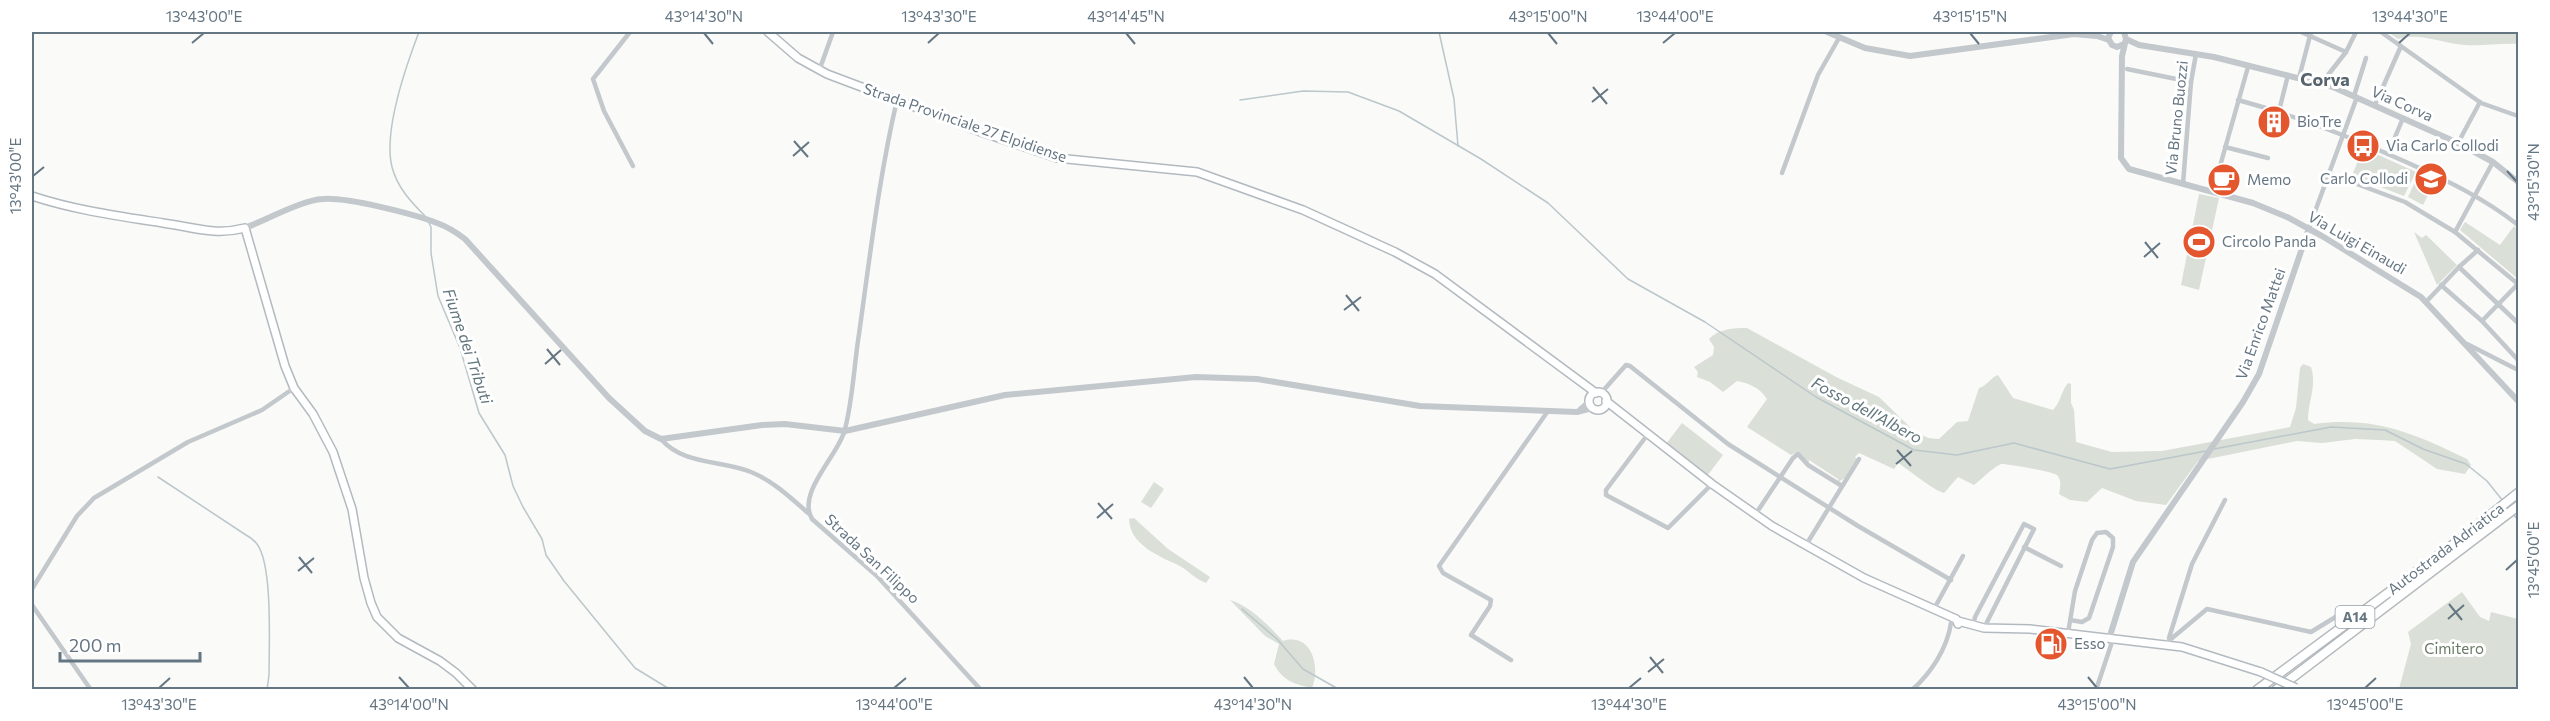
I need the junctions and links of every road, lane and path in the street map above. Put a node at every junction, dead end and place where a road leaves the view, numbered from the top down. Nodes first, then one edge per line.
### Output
1 (630, 32) edge
2 (768, 32) edge
3 (833, 32) edge
4 (1827, 32) edge
5 (2301, 32) edge
6 (2356, 32) edge
7 (2381, 32) edge
8 (2311, 34) edge
9 (2110, 35) edge
10 (2126, 36) edge
11 (1839, 38) junction
12 (2117, 46) junction
13 (2401, 46) junction
14 (2346, 52) junction
15 (2196, 54) junction
16 (2122, 56) junction
17 (2366, 58) dead end
18 (2248, 67) junction
19 (2127, 69) dead end
20 (819, 71) junction
21 (2288, 75) junction
22 (2328, 75) junction
23 (2299, 78) junction
24 (2191, 82) junction
25 (2318, 82) junction
26 (2328, 85) junction
27 (2355, 97) junction
28 (897, 100) junction
29 (2238, 100) junction
30 (2480, 102) junction
31 (2375, 105) junction
32 (2279, 111) junction
33 (2518, 116) edge
34 (2403, 118) junction
35 (2345, 135) junction
36 (2458, 143) junction
37 (2225, 147) junction
38 (2388, 154) junction
39 (2268, 158) dead end
40 (2493, 162) junction
41 (633, 166) dead end
42 (1782, 174) dead end
43 (2330, 174) junction
44 (2518, 182) edge
45 (2183, 184) junction
46 (2213, 191) junction
47 (32, 195) edge
48 (2475, 195) junction
49 (2518, 225) edge
50 (245, 228) junction
51 (2309, 228) junction
52 (2455, 232) junction
53 (2478, 250) junction
54 (2459, 267) junction
55 (2518, 284) edge
56 (2441, 285) junction
57 (2426, 302) junction
58 (2499, 304) junction
59 (2481, 321) junction
60 (2518, 323) edge
61 (2464, 343) junction
62 (2518, 360) edge
63 (2518, 370) edge
64 (294, 388) junction
65 (1597, 399) junction
66 (2518, 401) edge
67 (1548, 411) junction
68 (1622, 414) junction
69 (845, 431) junction
70 (1648, 434) junction
71 (661, 439) junction
72 (1859, 459) dead end
73 (1780, 477) junction
74 (1712, 484) junction
75 (1842, 486) junction
76 (2518, 493) edge
77 (2225, 500) dead end
78 (2518, 506) edge
79 (1828, 507) junction
80 (808, 513) junction
81 (1755, 515) junction
82 (1806, 545) junction
83 (2024, 548) junction
84 (2456, 548) junction
85 (1963, 556) dead end
86 (2061, 567) dead end
87 (1998, 573) junction
88 (2008, 578) junction
89 (1951, 580) junction
90 (32, 589) edge
91 (32, 605) edge
92 (1934, 610) junction
93 (2342, 613) dead end
94 (2070, 620) junction
95 (1955, 622) junction
96 (1973, 626) junction
97 (1984, 628) junction
98 (2068, 633) junction
99 (2111, 639) junction
100 (2167, 642) junction
101 (1510, 660) dead end
102 (2299, 689) edge
103 (92, 690) edge
104 (473, 690) edge
105 (981, 690) edge
106 (1912, 690) edge
107 (2096, 690) edge
108 (2257, 690) edge
109 (2276, 690) edge

1 - 41 street
2 - 20 main road, Strada Provinciale 27 Elpidiense
3 - 20 street
4 - 11 street
5 - 8 street
6 - 14 street
7 - 13 street
8 - 14 street
8 - 23 street
9 - 11 street
9 - 12 street
10 - 12 street
10 - 15 street, Via Corva
10 - 16 street
11 - 42 street
12 - 16 street
13 - 30 street
13 - 31 street
14 - 22 street
15 - 18 street, Via Corva
15 - 24 street, Via Bruno Buozzi
16 - 45 street, Via Luigi Einaudi
17 - 27 street, Via Enrico Mattei
18 - 21 street, Via Corva
18 - 29 street
19 - 24 street
20 - 28 main road, Strada Provinciale 27 Elpidiense
21 - 23 street, Via Corva
21 - 32 street
22 - 25 street
22 - 26 street
23 - 25 street, Via Corva
24 - 45 street, Via Bruno Buozzi
25 - 26 street, Via Corva
26 - 27 street, Via Corva
27 - 31 street, Via Corva
27 - 35 street, Via Enrico Mattei
28 - 65 main road, Strada Provinciale 27 Elpidiense
28 - 69 street
29 - 32 street
29 - 37 street
30 - 33 street
30 - 36 street
31 - 34 street, Via Corva
32 - 35 street
34 - 36 street, Via Corva
34 - 38 street
35 - 38 street
35 - 43 street, Via Enrico Mattei
36 - 40 street, Via Corva
37 - 39 street
37 - 46 street
38 - 48 street
40 - 44 street, Via Corva
40 - 48 street
43 - 51 street, Via Enrico Mattei
43 - 52 street
45 - 46 street, Via Luigi Einaudi
46 - 51 street, Via Luigi Einaudi
47 - 50 main road
48 - 49 street
48 - 52 street
50 - 64 main road
50 - 71 street
51 - 57 street, Via Luigi Einaudi
51 - 99 street, Via Enrico Mattei
52 - 53 street
53 - 54 street
53 - 55 street
54 - 56 street
54 - 58 street
55 - 58 street
56 - 57 street
56 - 59 street
57 - 61 street, Via Luigi Einaudi
58 - 59 street
58 - 60 street
59 - 62 street
61 - 63 street, Via Luigi Einaudi
61 - 66 street, Via Luigi Einaudi
64 - 90 street
64 - 104 main road
65 - 67 street
65 - 68 main road, Strada Provinciale 27 Elpidiense
65 - 68 main road, Strada Provinciale 27 Elpidiense
65 - 73 street
67 - 69 street
67 - 101 street
68 - 70 main road, Strada Provinciale 27 Elpidiense
69 - 71 street
69 - 80 street, Strada San Filippo
70 - 74 main road, Strada Provinciale 27 Elpidiense
70 - 74 street
71 - 80 street
72 - 75 street
73 - 75 street
73 - 79 street
73 - 81 street
74 - 81 main road, Strada Provinciale 27 Elpidiense
75 - 79 street
76 - 84 highway, Autostrada Adriatica / A14
77 - 100 street
78 - 84 highway, Autostrada Adriatica / A14
79 - 82 street
79 - 89 street
80 - 105 street, Strada San Filippo
81 - 82 main road, Strada Provinciale 27 Elpidiense
82 - 92 main road, Strada Provinciale 27 Elpidiense
83 - 86 street
83 - 87 street
83 - 88 street
84 - 108 highway, Autostrada Adriatica / A14
84 - 109 highway, Autostrada Adriatica / A14
85 - 89 street
87 - 88 street
87 - 96 street
88 - 97 street
89 - 92 street
91 - 103 street
92 - 95 main road, Strada Provinciale 27 Elpidiense
93 - 100 street
94 - 94 street
94 - 98 street
95 - 96 main road, Strada Provinciale 27 Elpidiense
95 - 106 street
96 - 97 main road, Strada Provinciale 27 Elpidiense
97 - 98 main road, Strada Provinciale 27 Elpidiense
98 - 99 main road, Strada Provinciale 27 Elpidiense
99 - 100 main road, Strada Provinciale 27 Elpidiense
99 - 107 street
100 - 102 main road, Strada Provinciale 27 Elpidiense, bridge

